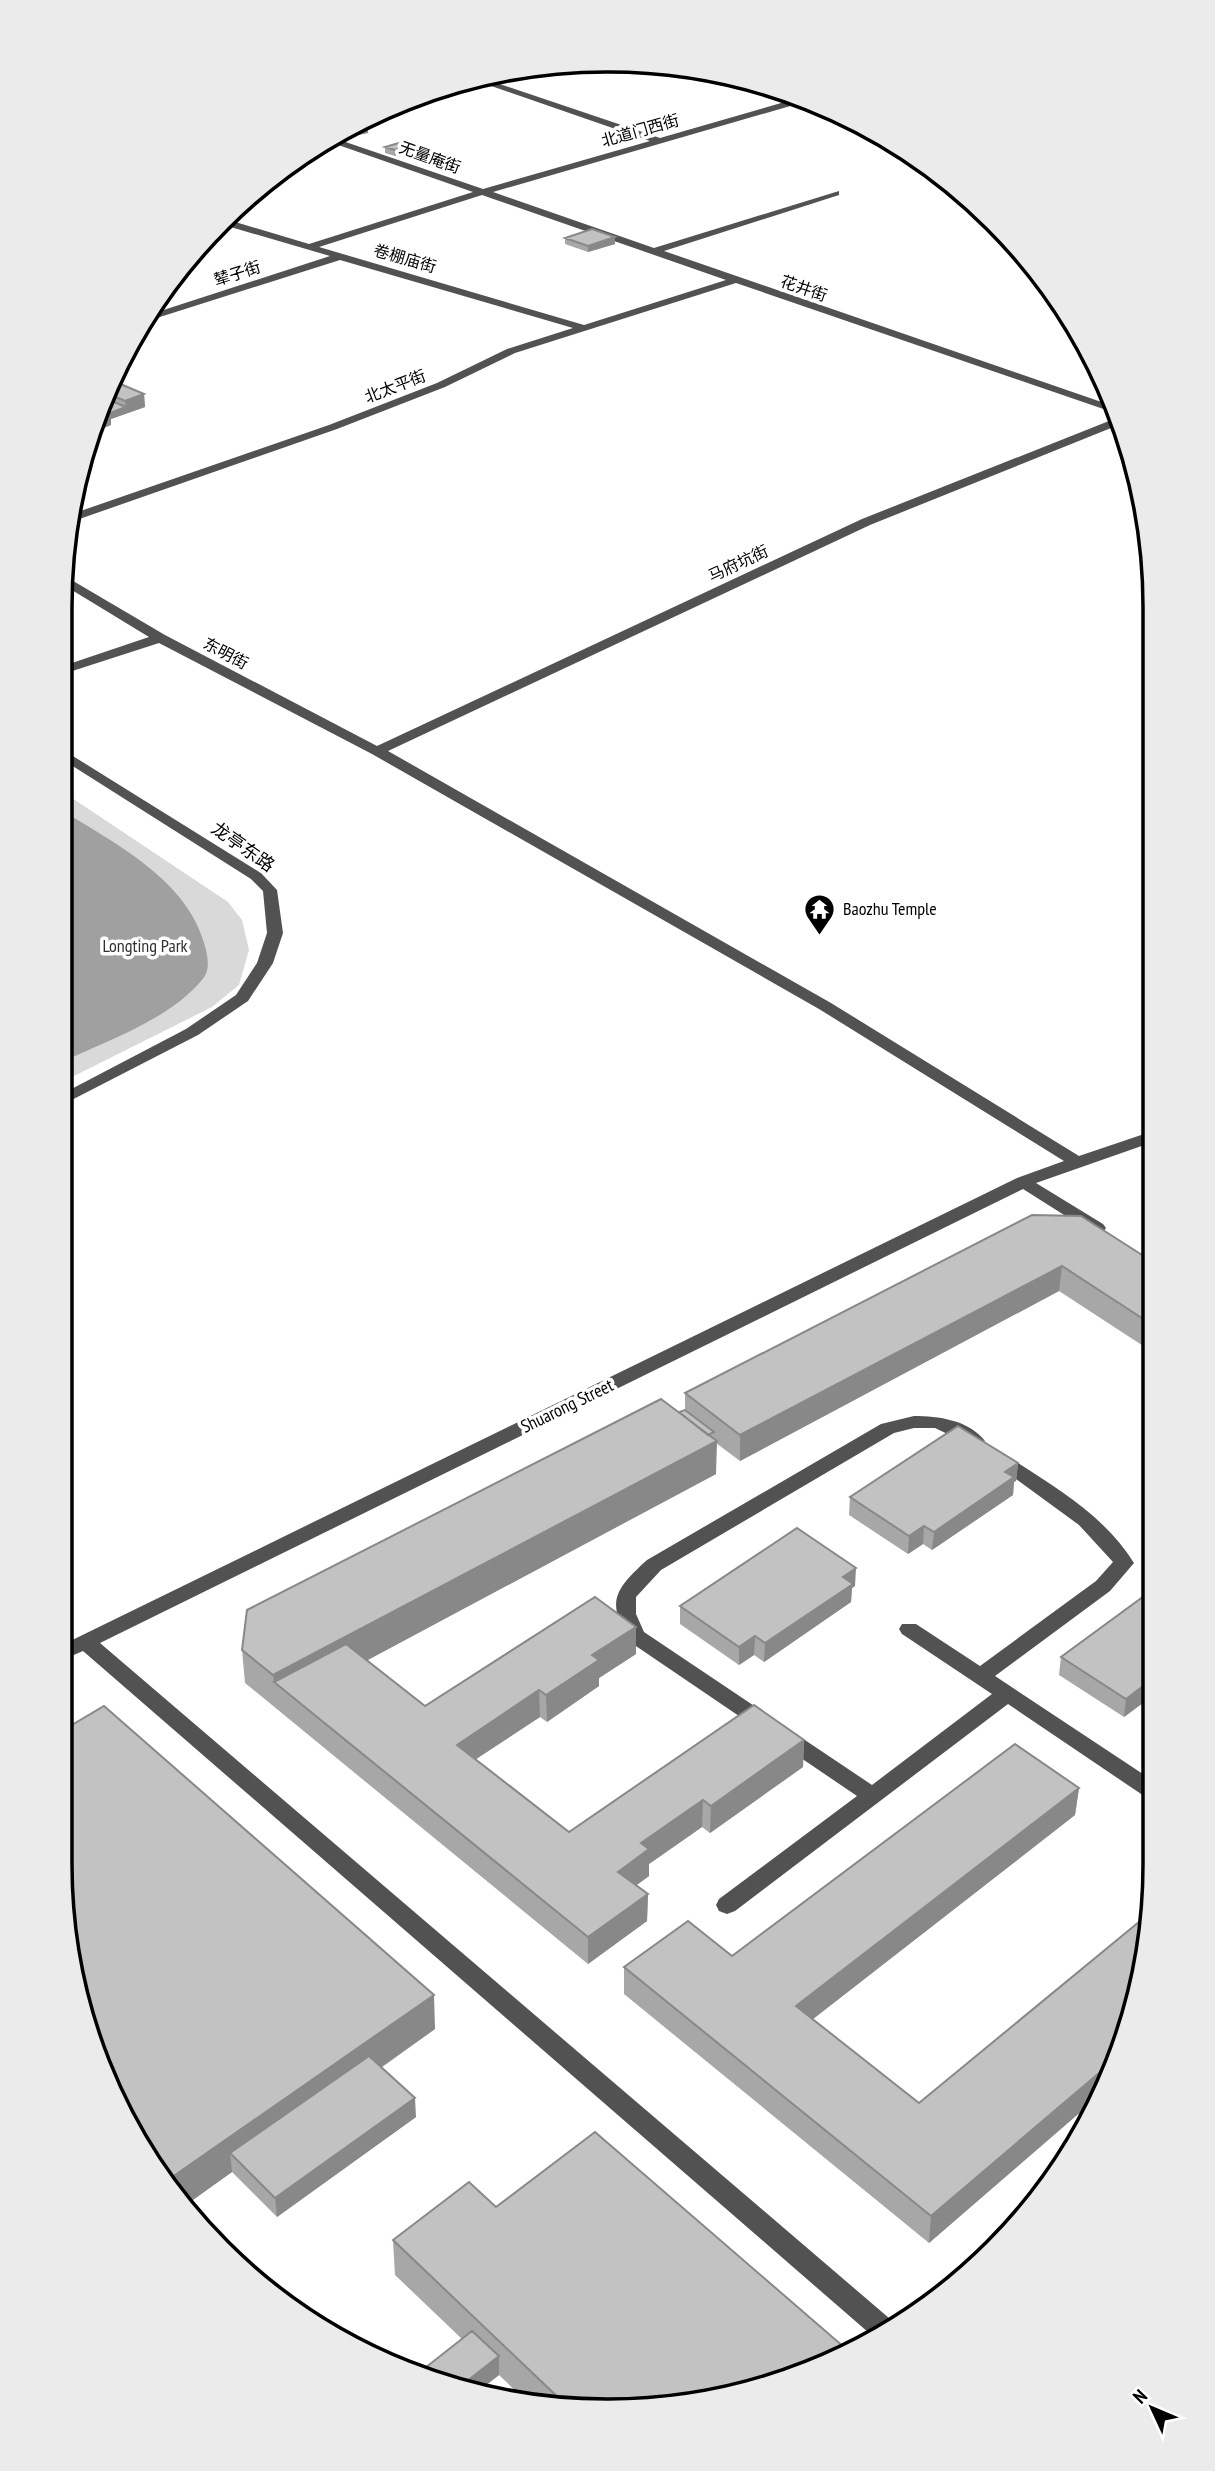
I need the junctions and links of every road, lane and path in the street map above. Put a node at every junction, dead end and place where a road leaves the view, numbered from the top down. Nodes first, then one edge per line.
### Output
1 (493, 84) edge
2 (789, 104) edge
3 (660, 141) junction
4 (341, 144) edge
5 (482, 193) junction
6 (836, 193) dead end
7 (233, 225) edge
8 (309, 247) junction
9 (651, 252) junction
10 (341, 256) junction
11 (733, 281) junction
12 (159, 315) edge
13 (581, 327) junction
14 (1104, 407) edge
15 (1111, 424) edge
16 (80, 515) edge
17 (73, 585) edge
18 (160, 638) junction
19 (72, 667) edge
20 (377, 751) junction
21 (72, 760) edge
22 (72, 1095) edge
23 (1143, 1139) edge
24 (1076, 1161) junction
25 (1023, 1182) junction
26 (1110, 1237) edge
27 (909, 1629) dead end
28 (85, 1642) junction
29 (72, 1648) edge
30 (980, 1676) junction
31 (1007, 1694) junction
32 (1143, 1784) edge
33 (873, 1796) junction
34 (727, 1905) dead end
35 (879, 2325) edge

1 - 3 street
2 - 3 street, 北道门西街
3 - 5 street, 北道门西街
4 - 5 street, 无量庵街
5 - 8 street, 北道门西街
5 - 9 street, 花井街
6 - 9 street
7 - 8 street, 卷棚庙街
8 - 10 street, 卷棚庙街
9 - 11 street, 花井街
10 - 12 street, 辇子街
10 - 13 street, 卷棚庙街
11 - 13 street, 北太平街
11 - 14 street, 花井街
13 - 16 street, 北太平街
15 - 20 street, 马府坑街
17 - 18 street, 东明街
18 - 19 street
18 - 20 street, 东明街
20 - 24 street, 东明街
21 - 22 street, 龙亭东路
23 - 24 street, Shuarong Street
24 - 25 street, Shuarong Street
25 - 26 street
25 - 28 street, Shuarong Street
27 - 30 street
28 - 29 street, Shuarong Street
28 - 35 street
30 - 31 street
30 - 33 street
31 - 32 street
31 - 33 street
33 - 34 street

